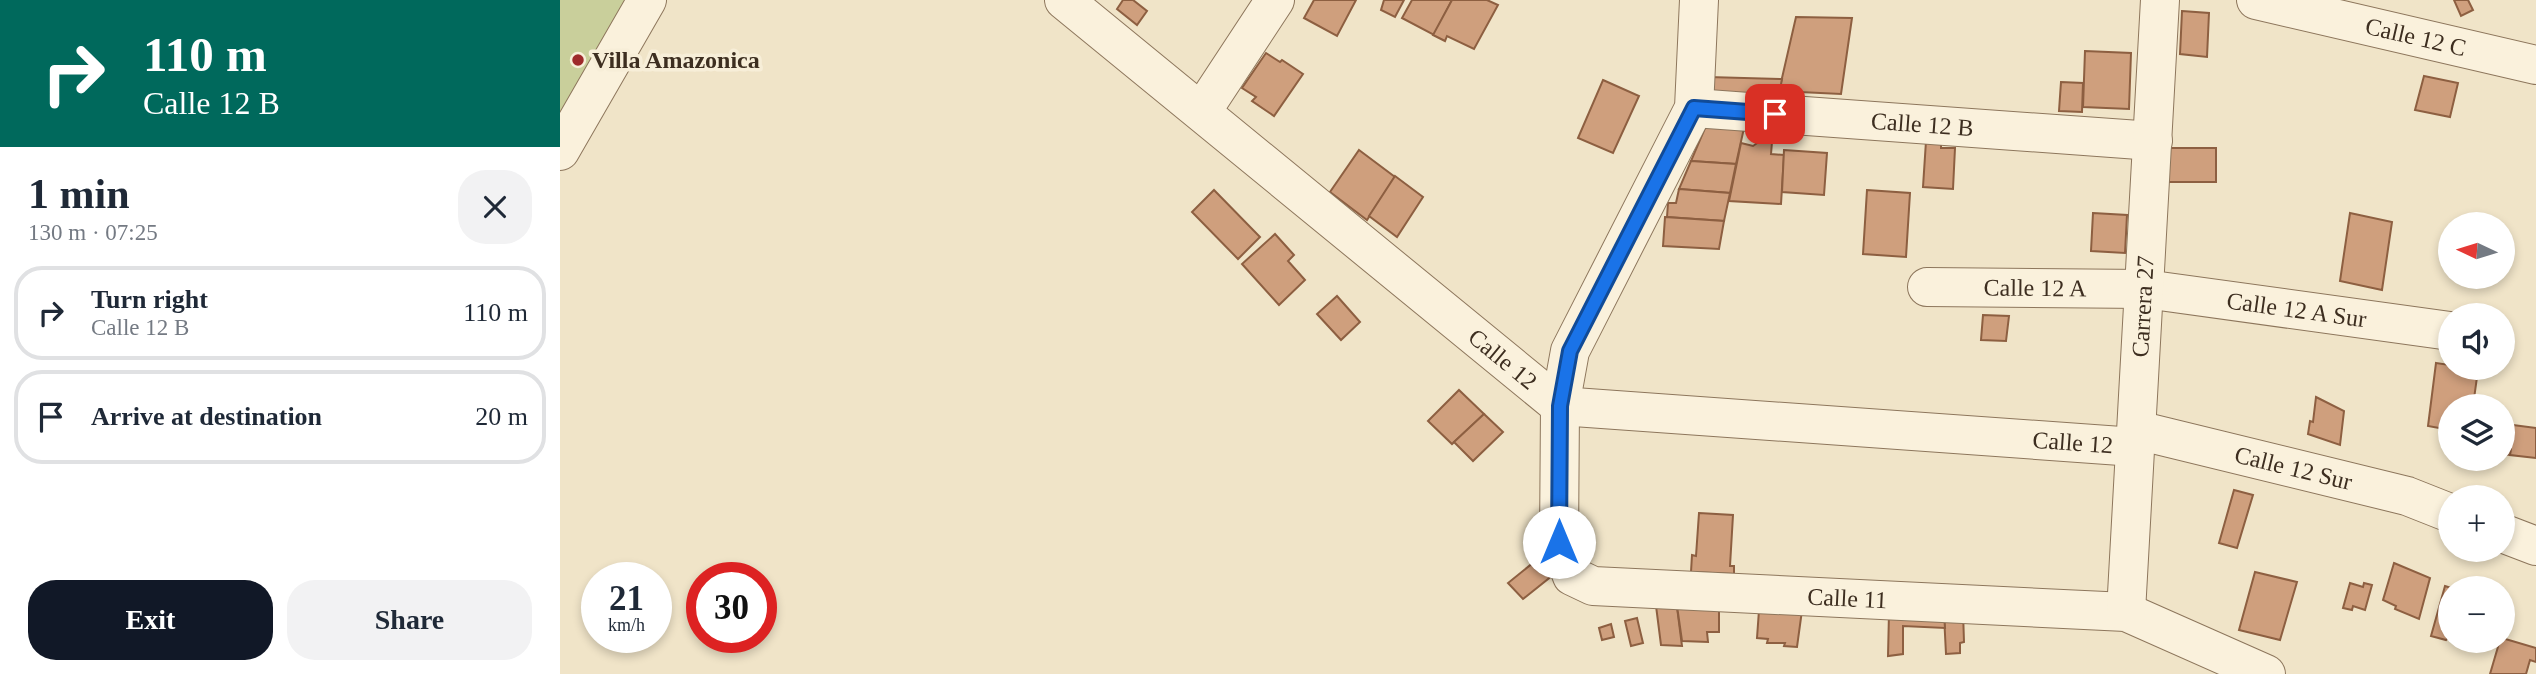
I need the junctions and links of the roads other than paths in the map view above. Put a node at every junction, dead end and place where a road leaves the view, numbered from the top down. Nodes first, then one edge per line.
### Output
1 (647, 0) edge
2 (1064, 0) edge
3 (1275, 0) edge
4 (2160, 0) edge
5 (2256, 0) edge
6 (1694, 2) edge
7 (2315, 6) edge
8 (2536, 65) edge
9 (1694, 108) junction
10 (1202, 111) junction
11 (2152, 141) junction
12 (560, 151) edge
13 (1927, 287) dead end
14 (2145, 289) junction
15 (2438, 329) edge
16 (1560, 406) junction
17 (2136, 438) junction
18 (2438, 508) edge
19 (2515, 538) edge
20 (2536, 546) edge
21 (2126, 612) junction
22 (2266, 674) edge

1 - 12 street
2 - 10 street, Calle 12
3 - 10 street
4 - 11 street, Carrera 27
5 - 7 street, Calle 12 C
6 - 9 street
7 - 8 street, Calle 12 C
9 - 11 street, Calle 12 B
9 - 16 street
10 - 16 street, Calle 12
11 - 14 street, Carrera 27
13 - 14 street, Calle 12 A
14 - 15 street, Calle 12 A Sur
14 - 17 street, Carrera 27
16 - 17 street, Calle 12
16 - 21 street, Calle 11
17 - 18 street, Calle 12 Sur
17 - 21 street, Carrera 27
19 - 20 street
21 - 22 street

